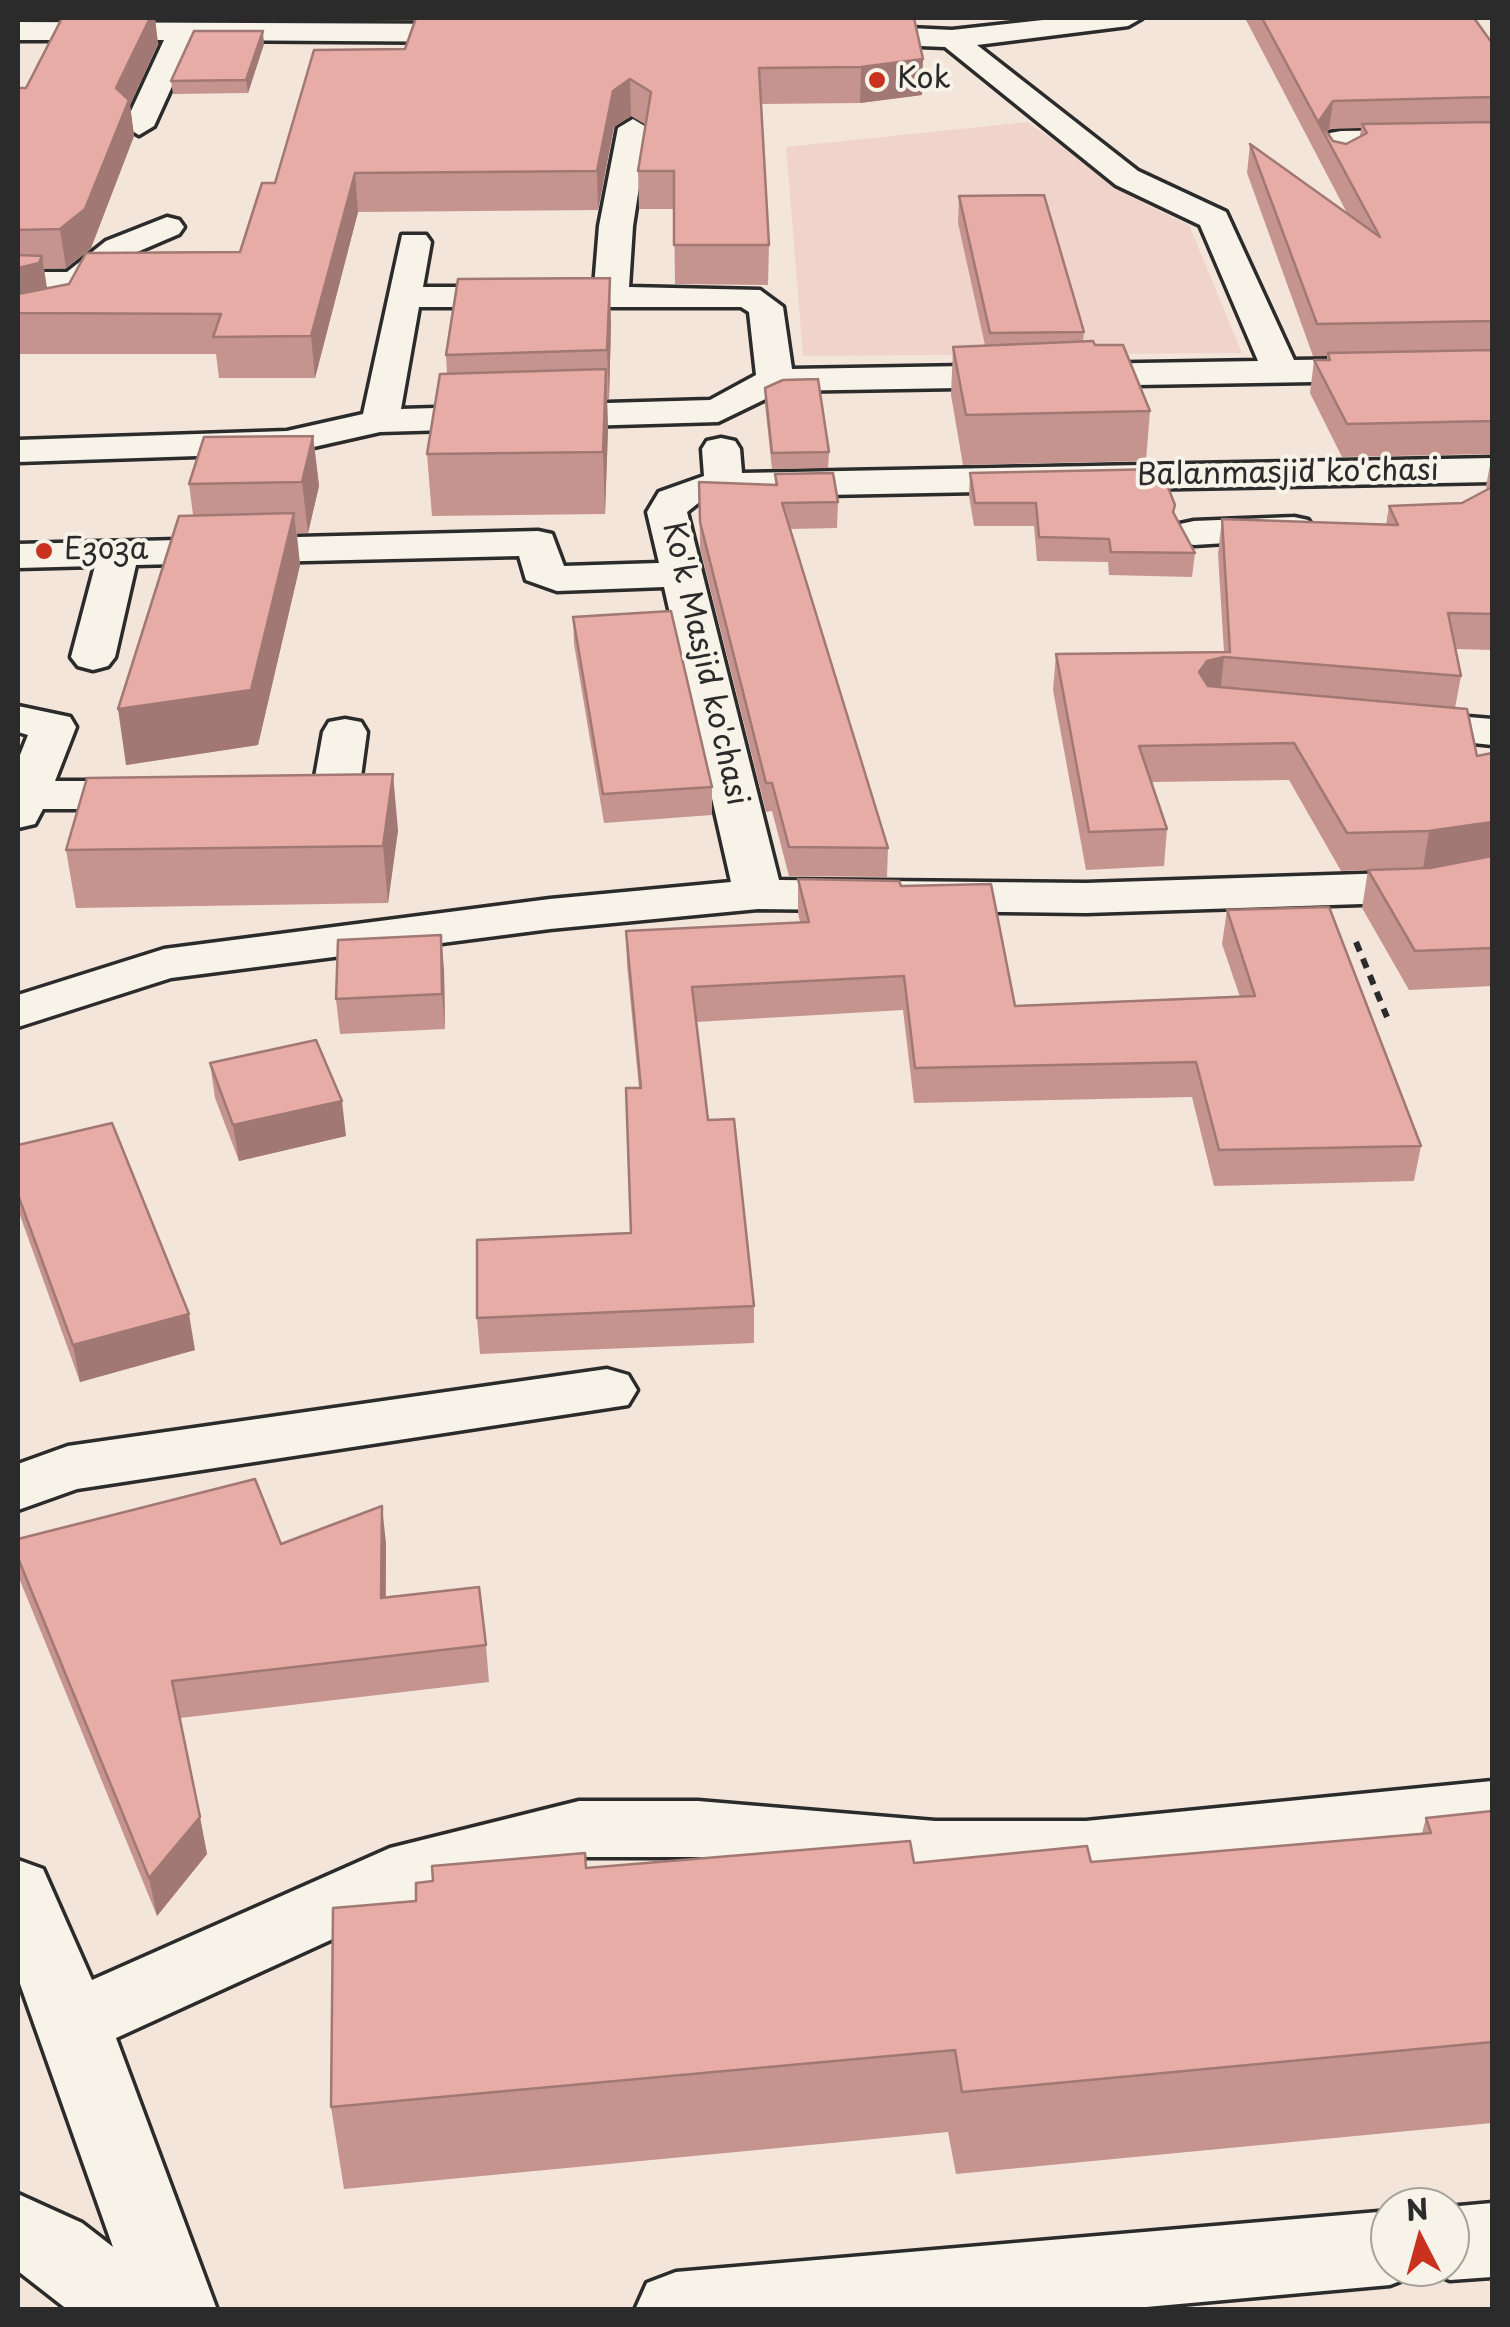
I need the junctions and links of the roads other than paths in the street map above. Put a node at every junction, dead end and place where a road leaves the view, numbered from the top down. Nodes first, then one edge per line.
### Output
1 (1128, 18) edge
2 (403, 25) edge
3 (18, 31) edge
4 (182, 32) junction
5 (520, 33) edge
6 (819, 34) edge
7 (952, 38) junction
8 (139, 126) dead end
9 (633, 128) edge
10 (1492, 138) edge
11 (1343, 161) edge
12 (168, 227) dead end
13 (414, 242) dead end
14 (18, 282) edge
15 (75, 282) junction
16 (611, 295) junction
17 (406, 297) junction
18 (18, 322) edge
19 (1492, 368) edge
20 (1280, 370) junction
21 (776, 380) junction
22 (718, 411) junction
23 (380, 421) junction
24 (18, 450) edge
25 (1475, 470) edge
26 (724, 485) junction
27 (1475, 512) edge
28 (1325, 528) edge
29 (1194, 533) dead end
30 (118, 554) junction
31 (18, 556) edge
32 (682, 574) junction
33 (93, 657) dead end
34 (18, 718) edge
35 (1356, 721) edge
36 (345, 732) dead end
37 (1492, 732) edge
38 (21, 805) edge
39 (1492, 875) edge
40 (758, 894) junction
41 (18, 1012) edge
42 (607, 1390) dead end
43 (18, 1488) edge
44 (1492, 1809) edge
45 (18, 1890) edge
46 (73, 2023) junction
47 (18, 2231) edge
48 (1370, 2250) edge
49 (131, 2310) edge
50 (176, 2310) edge
51 (676, 2310) edge

1 - 7 street
2 - 4 street
2 - 5 street
3 - 4 street
4 - 8 street
6 - 7 street
7 - 20 street
9 - 16 street
10 - 11 street
12 - 15 street
13 - 17 street
14 - 15 street
15 - 18 street
16 - 17 street
16 - 21 street
17 - 23 street
19 - 20 street
20 - 21 street
21 - 22 street
22 - 23 street
22 - 26 street, Ko'k Masjid ko'chasi
23 - 24 street
25 - 26 street, Balanmasjid ko'chasi
25 - 27 street
26 - 32 street, Ko'k Masjid ko'chasi
28 - 29 street
30 - 31 street
30 - 32 street
30 - 33 street
32 - 40 street, Ko'k Masjid ko'chasi
34 - 38 street
35 - 37 street
36 - 38 street
39 - 40 street
40 - 41 street
42 - 43 street
44 - 46 street
45 - 46 street
46 - 50 street
47 - 49 street
48 - 51 street

